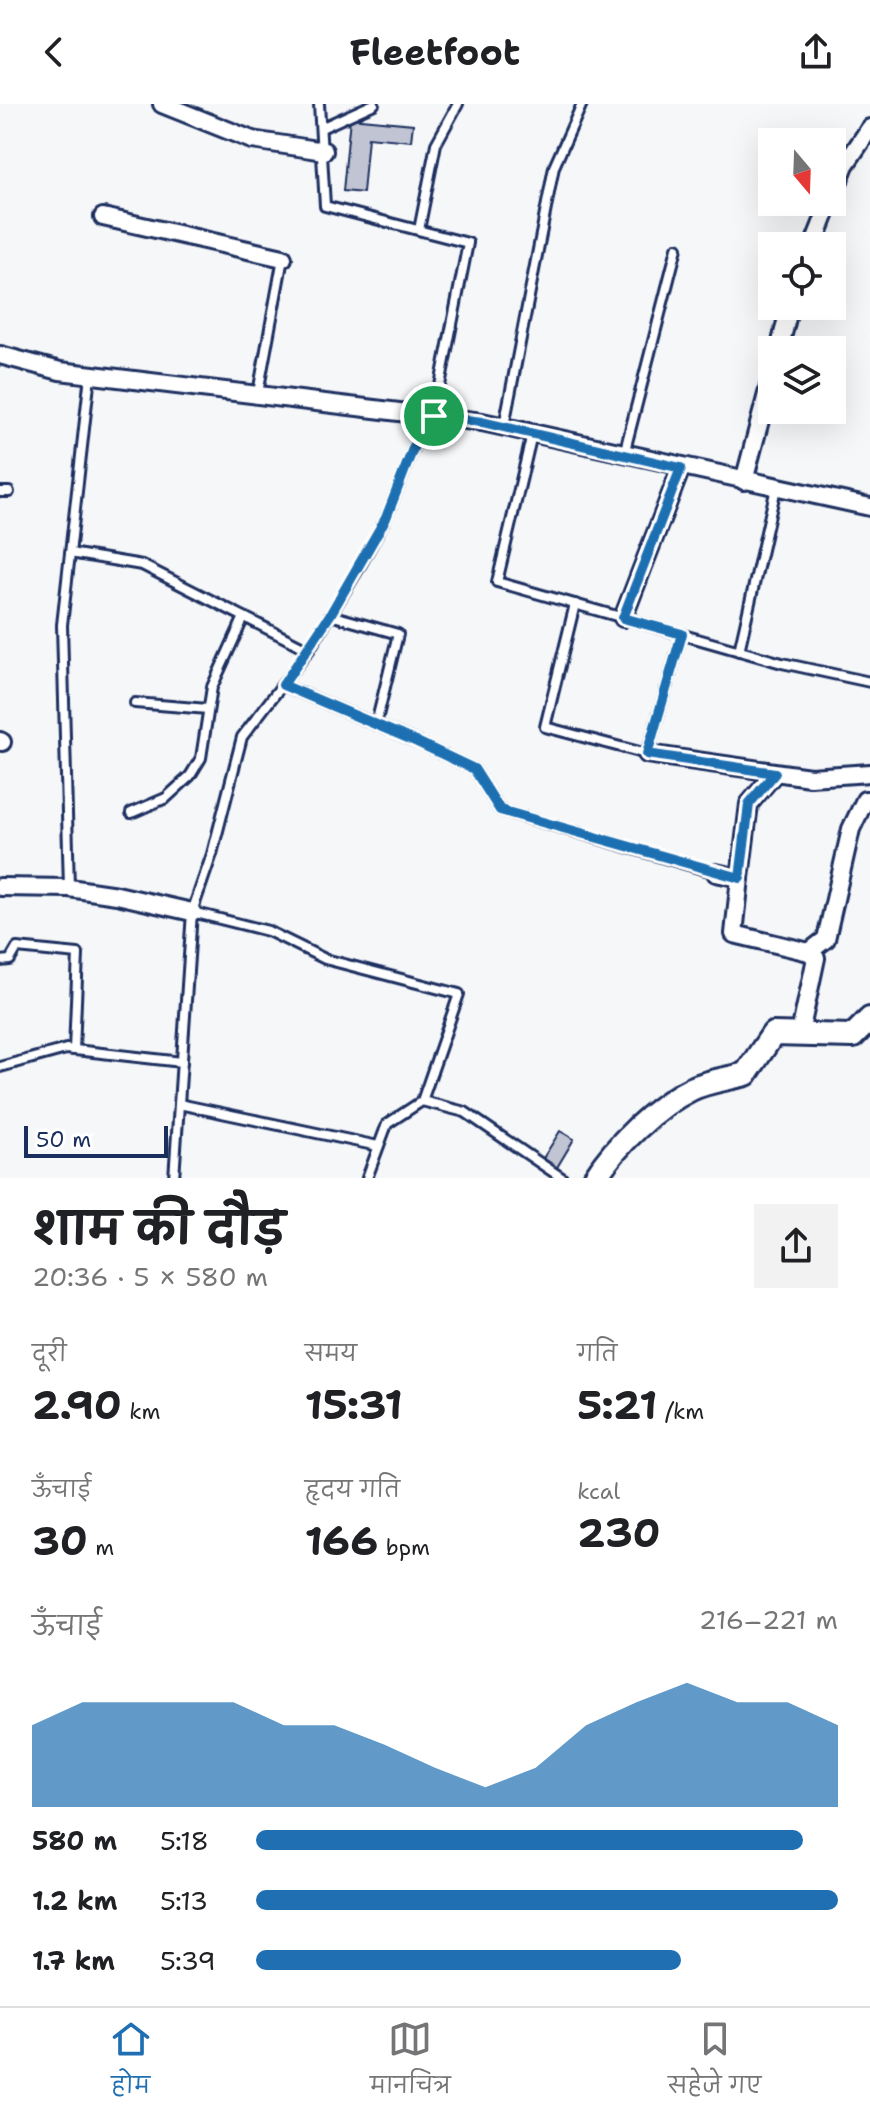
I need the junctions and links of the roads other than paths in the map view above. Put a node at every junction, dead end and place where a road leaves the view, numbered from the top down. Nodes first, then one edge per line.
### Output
1 (162, 104) edge
2 (319, 104) edge
3 (374, 104) edge
4 (458, 104) edge
5 (582, 104) edge
6 (321, 128) junction
7 (870, 128) edge
8 (324, 151) junction
9 (103, 217) dead end
10 (419, 230) junction
11 (819, 232) edge
12 (677, 248) dead end
13 (283, 258) joint
14 (0, 355) edge
15 (90, 374) junction
16 (258, 393) junction
17 (430, 415) junction
18 (759, 424) edge
19 (504, 427) junction
20 (532, 434) junction
21 (623, 454) junction
22 (681, 468) junction
23 (744, 481) junction
24 (776, 488) junction
25 (870, 507) edge
26 (70, 553) junction
27 (575, 604) junction
28 (330, 615) junction
29 (244, 617) junction
30 (623, 618) junction
31 (682, 634) junction
32 (309, 650) junction
33 (739, 651) junction
34 (870, 682) edge
35 (283, 685) junction
36 (135, 703) dead end
37 (208, 709) junction
38 (376, 724) junction
39 (647, 754) junction
40 (775, 773) junction
41 (870, 773) edge
42 (870, 800) edge
43 (131, 813) dead end
44 (716, 873) joint
45 (740, 878) junction
46 (0, 887) edge
47 (69, 888) junction
48 (192, 912) junction
49 (809, 952) junction
50 (0, 961) edge
51 (870, 1019) edge
52 (800, 1033) junction
53 (74, 1050) junction
54 (182, 1062) junction
55 (0, 1067) edge
56 (422, 1101) junction
57 (179, 1104) junction
58 (378, 1146) junction
59 (174, 1178) edge
60 (367, 1178) edge
61 (562, 1178) edge
62 (595, 1178) edge

1 - 8 street
2 - 6 lane
3 - 6 lane
4 - 10 lane
5 - 19 lane
6 - 8 lane
7 - 11 street
8 - 10 lane
9 - 13 street
10 - 17 lane
12 - 21 lane
13 - 16 lane
14 - 15 street
15 - 16 street
15 - 26 lane
16 - 17 street
17 - 19 street
17 - 28 lane
18 - 23 street
19 - 20 street
20 - 21 street
20 - 27 lane
21 - 22 street
22 - 23 street
22 - 30 street
23 - 24 street
24 - 25 street
24 - 33 lane
26 - 29 lane
26 - 47 lane
27 - 30 lane
27 - 39 lane
28 - 32 lane
28 - 38 lane
29 - 32 lane
29 - 37 lane
30 - 31 lane
31 - 33 lane
31 - 39 lane
32 - 35 lane
33 - 34 lane
35 - 38 lane
35 - 48 lane
36 - 37 lane
37 - 43 lane
38 - 44 lane
39 - 40 street
40 - 41 street
40 - 45 street
42 - 49 street
44 - 45 street
45 - 49 street
46 - 47 street
47 - 48 street
48 - 54 lane
48 - 56 lane
49 - 52 street
50 - 53 lane
51 - 52 street
52 - 62 street
53 - 54 lane
53 - 55 lane
54 - 57 lane
56 - 58 lane
56 - 61 lane
57 - 58 lane
57 - 59 lane
58 - 60 lane

